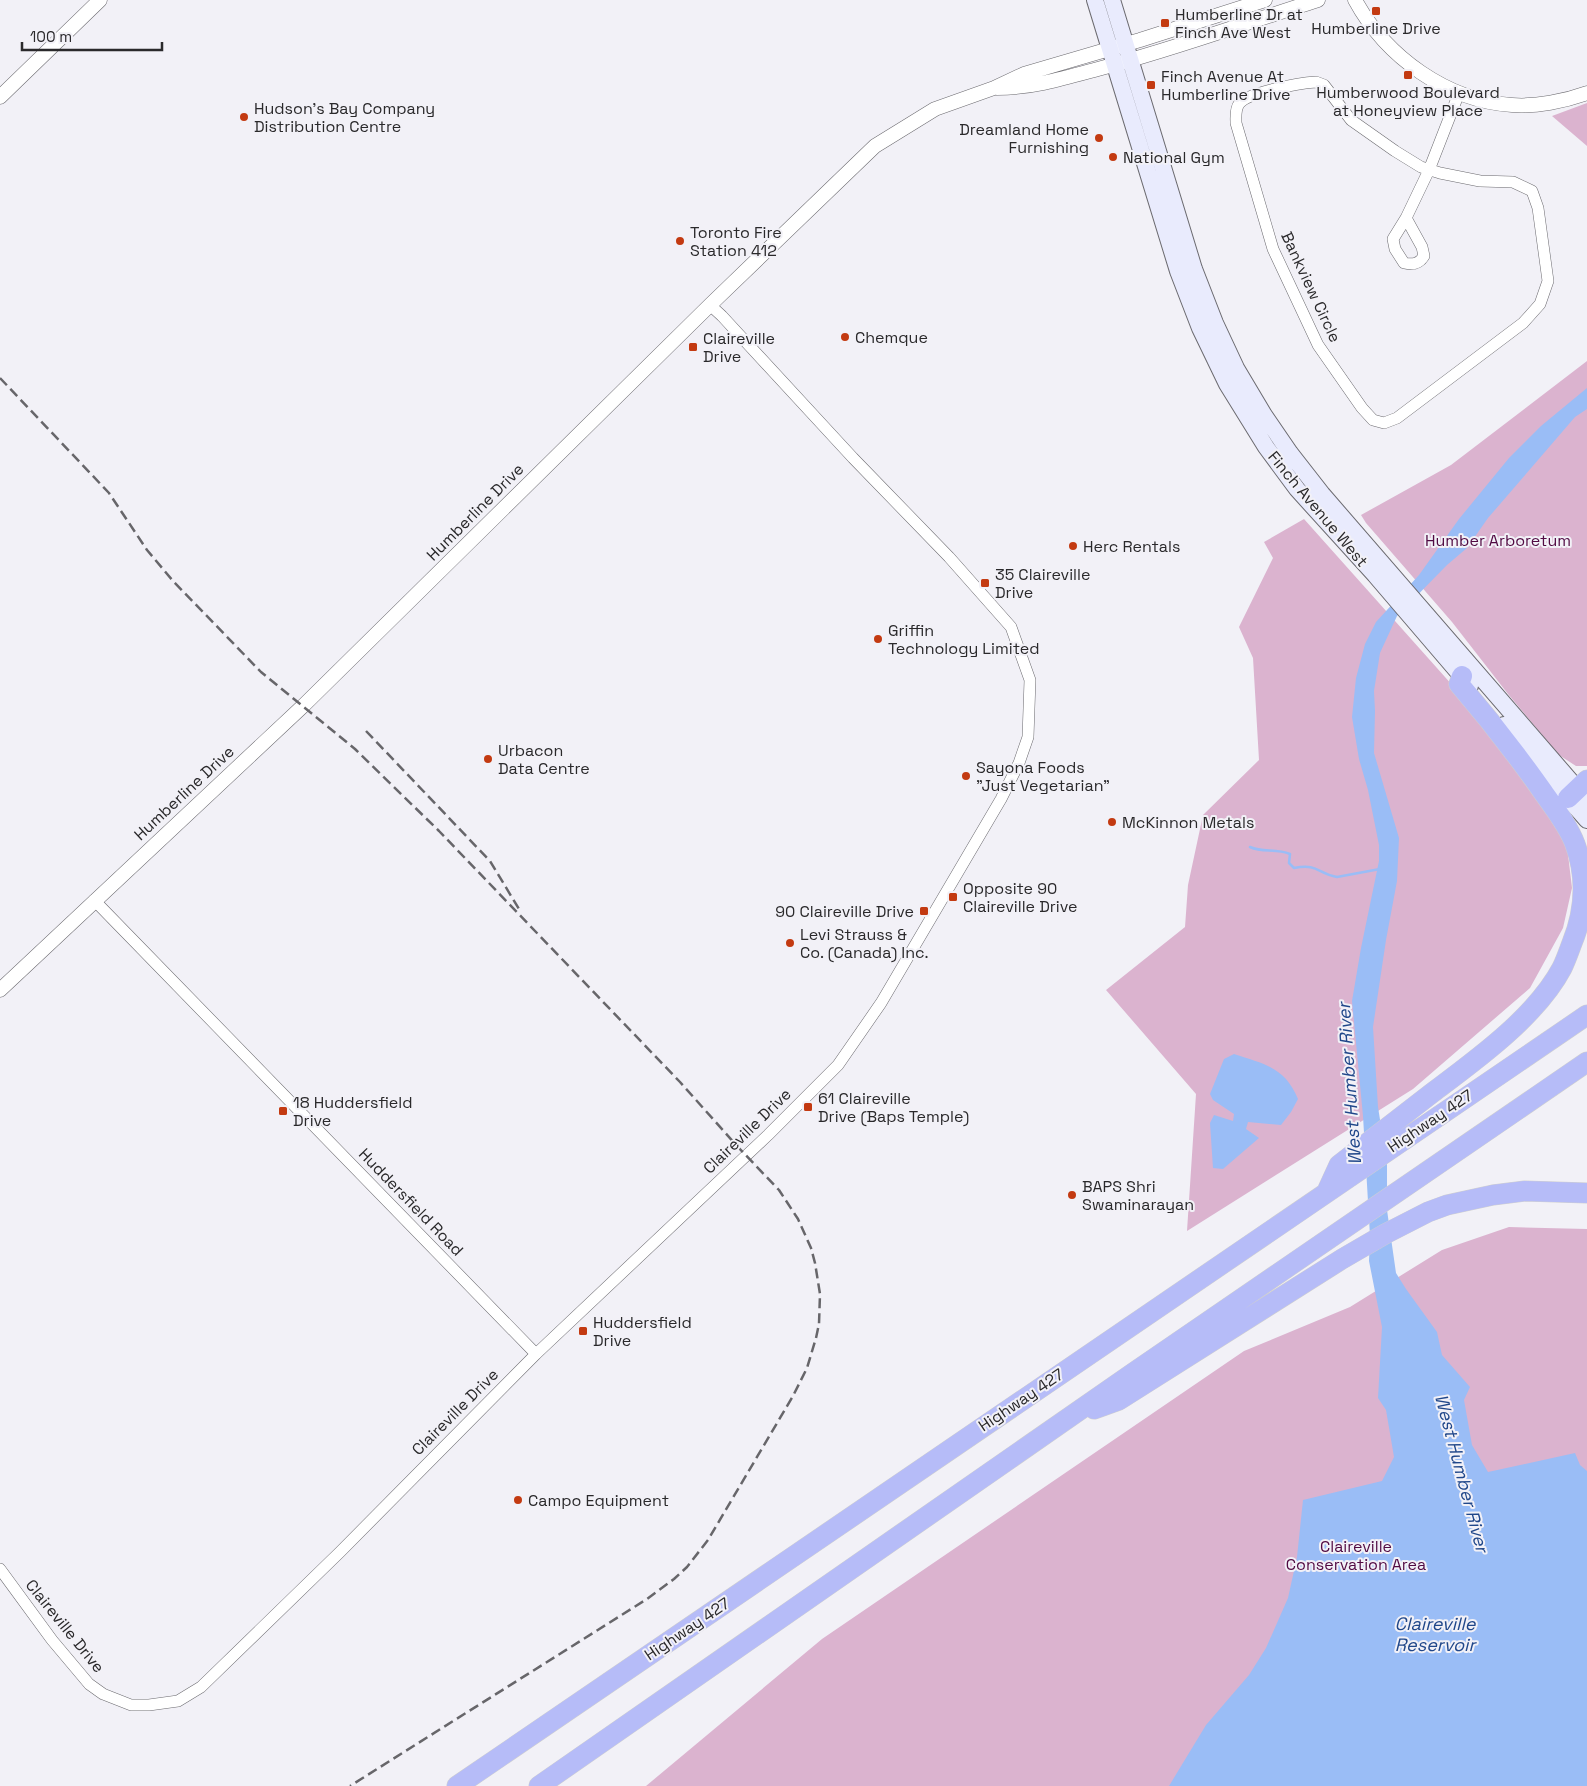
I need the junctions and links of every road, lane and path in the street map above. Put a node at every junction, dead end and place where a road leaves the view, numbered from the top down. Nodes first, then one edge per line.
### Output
1 (100, 0) edge
2 (1095, 0) edge
3 (1112, 0) edge
4 (1265, 0) edge
5 (1318, 0) edge
6 (1355, 0) edge
7 (1118, 46) junction
8 (1131, 60) junction
9 (1115, 65) junction
10 (994, 88) junction
11 (1459, 93) junction
12 (1587, 93) edge
13 (0, 97) edge
14 (1430, 170) junction
15 (1406, 218) dead end
16 (710, 305) junction
17 (1379, 570) junction
18 (1432, 632) junction
19 (1462, 676) junction
20 (1580, 792) edge
21 (1587, 820) edge
22 (94, 900) junction
23 (0, 990) edge
24 (1587, 1015) edge
25 (1587, 1062) edge
26 (1327, 1191) junction
27 (1587, 1193) edge
28 (536, 1354) junction
29 (1067, 1420) junction
30 (0, 1569) edge
31 (456, 1786) edge
32 (539, 1786) edge

1 - 13 street
2 - 7 main road, Finch Avenue West
3 - 7 main road, Finch Avenue West
4 - 7 street, Humberline Drive
5 - 8 street, Humberline Drive
6 - 11 street
7 - 8 main road, Finch Avenue West
7 - 9 main road, Finch Avenue West
7 - 10 street, Humberline Drive
8 - 9 street, Humberline Drive
8 - 17 main road, Finch Avenue West
9 - 10 street, Humberline Drive
9 - 17 main road, Finch Avenue West
10 - 16 street, Humberline Drive
11 - 12 street
11 - 14 street
14 - 14 street, Bankview Circle
14 - 15 street
16 - 22 street, Humberline Drive
16 - 28 street, Claireville Drive
17 - 18 main road, Finch Avenue West
18 - 19 main road, Finch Avenue West
18 - 20 main road, Finch Avenue West
19 - 20 main road, Finch Avenue West
19 - 26 highway
20 - 21 main road, Finch Avenue West
22 - 23 street, Humberline Drive
22 - 28 street, Huddersfield Road
24 - 26 highway, Highway 427
25 - 29 highway
26 - 31 highway, Highway 427
27 - 29 highway
28 - 30 street, Claireville Drive
29 - 32 highway

